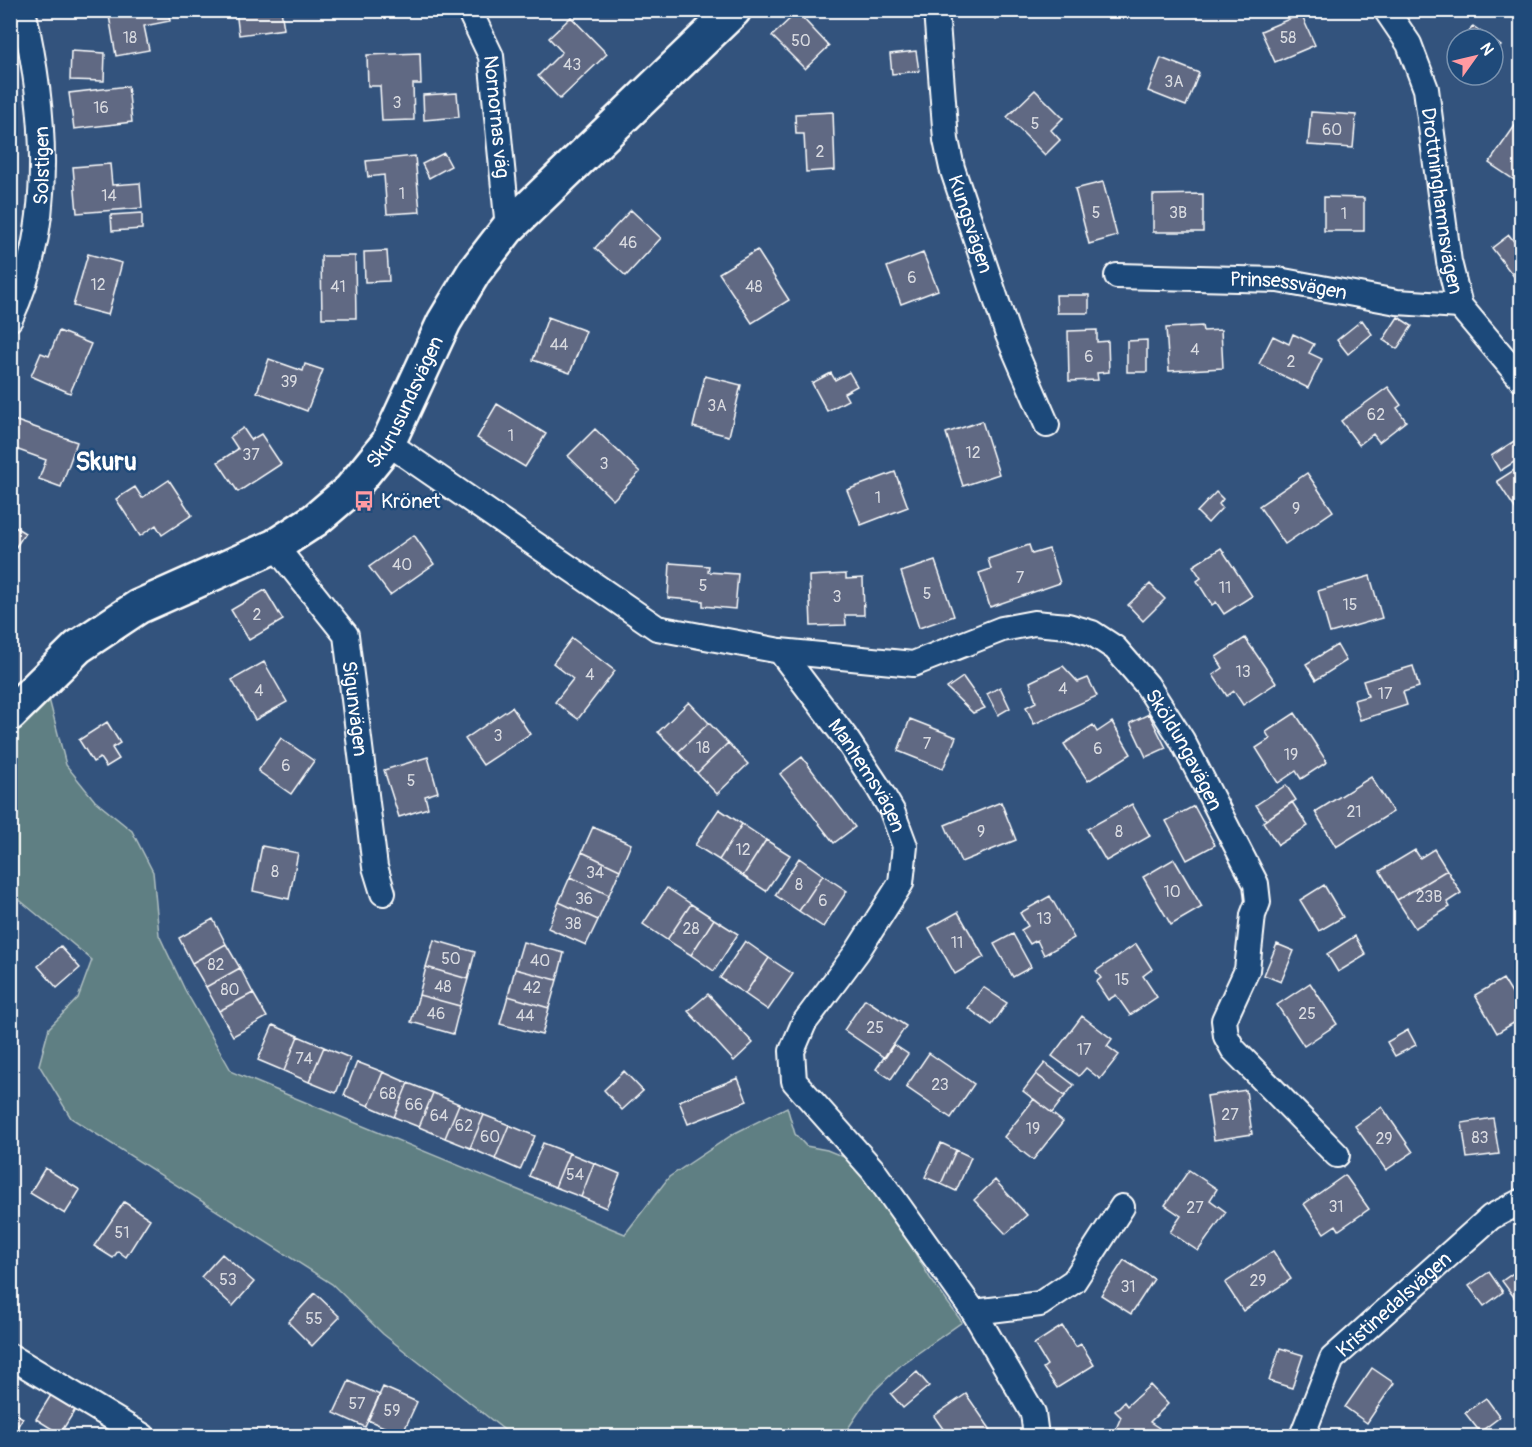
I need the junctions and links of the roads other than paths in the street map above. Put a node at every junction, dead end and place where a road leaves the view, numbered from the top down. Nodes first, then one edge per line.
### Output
1 (23, 10) edge
2 (469, 10) edge
3 (734, 10) edge
4 (936, 10) edge
5 (1386, 10) edge
6 (508, 228) junction
7 (1117, 276) dead end
8 (1460, 306) junction
9 (10, 319) edge
10 (1521, 380) edge
11 (1047, 425) dead end
12 (388, 443) junction
13 (275, 546) junction
14 (780, 651) junction
15 (10, 714) edge
16 (384, 893) dead end
17 (1337, 1155) dead end
18 (1521, 1201) edge
19 (1122, 1207) dead end
20 (974, 1312) junction
21 (10, 1356) edge
22 (143, 1437) edge
23 (1036, 1437) edge
24 (1302, 1437) edge

1 - 9 street, Solstigen
2 - 6 street, Nornornas väg
3 - 6 street, Skurusundsvägen
4 - 11 street, Kungsvägen
5 - 8 street, Drottninghamnsvägen
6 - 12 street, Skurusundsvägen
7 - 8 street, Prinsessvägen
8 - 10 street, Drottninghamnsvägen
12 - 13 street, Skurusundsvägen
12 - 14 street
13 - 15 street, Skurusundsvägen
13 - 16 street, Sigunvägen
14 - 17 street, Sköldungavägen
14 - 20 street, Manhemsvägen
18 - 24 street, Kristinedalsvägen
19 - 20 street
20 - 23 street, Manhemsvägen
21 - 22 street

